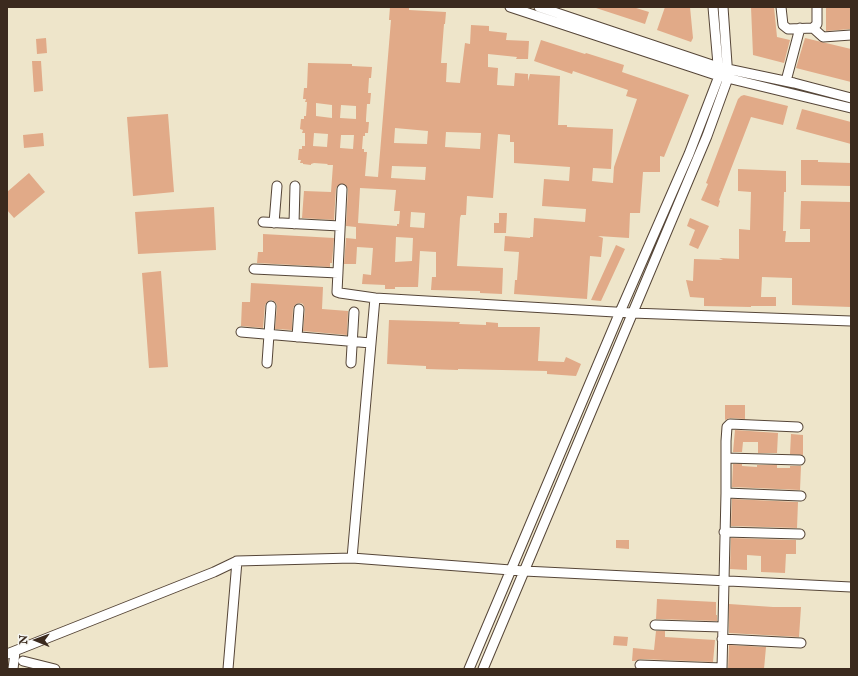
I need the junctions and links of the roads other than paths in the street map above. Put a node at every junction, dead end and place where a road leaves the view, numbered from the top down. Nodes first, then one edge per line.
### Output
1 (510, 7) edge
2 (539, 7) edge
3 (713, 7) edge
4 (723, 7) edge
5 (781, 7) edge
6 (817, 7) edge
7 (800, 28) junction
8 (813, 28) junction
9 (851, 35) edge
10 (723, 73) junction
11 (786, 81) junction
12 (851, 98) edge
13 (851, 108) edge
14 (277, 186) dead end
15 (295, 186) dead end
16 (342, 189) dead end
17 (262, 222) dead end
18 (274, 223) junction
19 (294, 224) junction
20 (340, 226) junction
21 (254, 269) dead end
22 (338, 273) junction
23 (375, 298) junction
24 (271, 306) dead end
25 (299, 309) dead end
26 (354, 312) dead end
27 (620, 312) junction
28 (632, 313) junction
29 (851, 321) edge
30 (241, 332) dead end
31 (269, 334) junction
32 (297, 337) junction
33 (352, 342) junction
34 (371, 343) junction
35 (350, 363) dead end
36 (267, 364) dead end
37 (798, 427) dead end
38 (726, 458) junction
39 (800, 460) dead end
40 (726, 493) junction
41 (801, 496) dead end
42 (724, 532) junction
43 (800, 534) dead end
44 (352, 558) junction
45 (237, 561) junction
46 (512, 570) junction
47 (524, 571) junction
48 (723, 580) junction
49 (851, 587) edge
50 (655, 625) dead end
51 (722, 627) junction
52 (722, 639) junction
53 (801, 643) dead end
54 (14, 651) edge
55 (24, 665) edge
56 (640, 665) dead end
57 (13, 669) edge
58 (55, 669) edge
59 (228, 669) edge
60 (469, 669) edge
61 (483, 669) edge
62 (722, 669) edge

1 - 10 street
2 - 10 street
3 - 10 street
4 - 10 street
5 - 7 street
6 - 8 street
7 - 8 street
7 - 11 street
8 - 9 street
10 - 11 street
10 - 13 street
10 - 27 street
10 - 28 street
11 - 12 street
14 - 18 street
15 - 19 street
16 - 20 street
17 - 18 street
18 - 19 street
19 - 20 street
20 - 22 street
21 - 22 street
22 - 23 street
23 - 27 street
23 - 34 street
24 - 31 street
25 - 32 street
26 - 33 street
27 - 28 street
27 - 46 street
28 - 29 street
28 - 47 street
30 - 31 street
31 - 32 street
31 - 36 street
32 - 33 street
33 - 34 street
33 - 35 street
34 - 44 street
37 - 38 street
38 - 39 street
38 - 40 street
40 - 41 street
40 - 42 street
42 - 43 street
42 - 48 street
44 - 45 street
44 - 46 street
45 - 54 street
45 - 59 street
46 - 47 street
46 - 60 street
47 - 48 street
47 - 61 street
48 - 49 street
48 - 51 street
50 - 51 street
51 - 52 street
52 - 53 street
52 - 62 street
54 - 55 street
54 - 57 street
55 - 58 street
56 - 62 street

